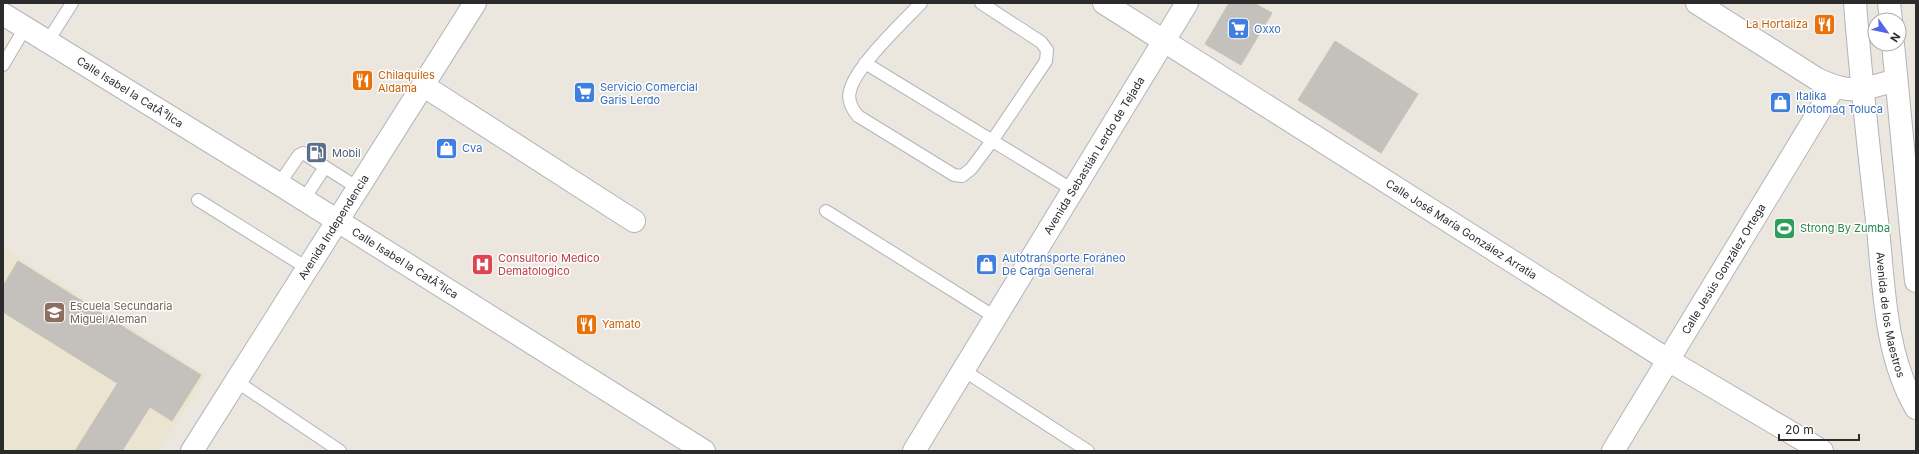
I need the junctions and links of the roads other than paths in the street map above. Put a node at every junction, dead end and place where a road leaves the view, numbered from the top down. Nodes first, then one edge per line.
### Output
1 (72, 3) edge
2 (475, 3) edge
3 (921, 3) edge
4 (981, 3) edge
5 (1104, 3) edge
6 (1187, 3) edge
7 (1697, 3) edge
8 (1855, 3) edge
9 (3, 14) edge
10 (26, 28) junction
11 (48, 41) junction
12 (1164, 41) junction
13 (1894, 52) edge
14 (865, 63) junction
15 (3, 65) edge
16 (1896, 80) junction
17 (424, 86) junction
18 (1834, 87) junction
19 (1862, 90) junction
20 (992, 140) junction
21 (325, 167) junction
22 (279, 184) junction
23 (358, 188) junction
24 (1073, 190) junction
25 (304, 199) junction
26 (198, 200) dead end
27 (826, 211) dead end
28 (337, 220) junction
29 (634, 221) dead end
30 (307, 268) junction
31 (1916, 281) edge
32 (995, 317) junction
33 (1668, 360) junction
34 (963, 370) junction
35 (236, 381) junction
36 (1916, 408) edge
37 (192, 451) edge
38 (340, 451) edge
39 (704, 451) edge
40 (914, 451) edge
41 (1088, 451) edge
42 (1613, 451) edge
43 (1822, 451) edge

1 - 11 lane
2 - 17 street, Avenida Independencia
3 - 14 lane
4 - 20 lane
5 - 12 street, Calle José María González Arratia
6 - 12 street, Avenida Sebastián Lerdo de Tejada
7 - 18 street
8 - 19 street, Avenida de los Maestros
9 - 10 street, Calle Isabel la CatÃ³lica
10 - 11 street, Calle Isabel la CatÃ³lica
10 - 15 lane
11 - 22 street, Calle Isabel la CatÃ³lica
12 - 24 street, Avenida Sebastián Lerdo de Tejada
12 - 33 street, Calle José María González Arratia
13 - 16 street
14 - 20 lane
14 - 20 lane
16 - 19 street
16 - 31 street
17 - 23 street, Avenida Independencia
17 - 29 street
18 - 19 street
18 - 33 street, Calle Jesús González Ortega
19 - 36 street, Avenida de los Maestros
20 - 24 lane
21 - 22 lane
21 - 23 lane
21 - 25 lane
22 - 25 street, Calle Isabel la CatÃ³lica
23 - 28 street, Avenida Independencia
24 - 32 street, Avenida Sebastián Lerdo de Tejada
25 - 28 street, Calle Isabel la CatÃ³lica
26 - 30 lane
27 - 32 lane
28 - 30 street, Avenida Independencia
28 - 39 street, Calle Isabel la CatÃ³lica
30 - 35 street, Avenida Independencia
32 - 34 street, Avenida Sebastián Lerdo de Tejada
33 - 42 street, Calle Jesús González Ortega
33 - 43 street, Calle José María González Arratia
34 - 40 street, Avenida Sebastián Lerdo de Tejada
34 - 41 lane
35 - 37 street, Avenida Independencia
35 - 38 lane

